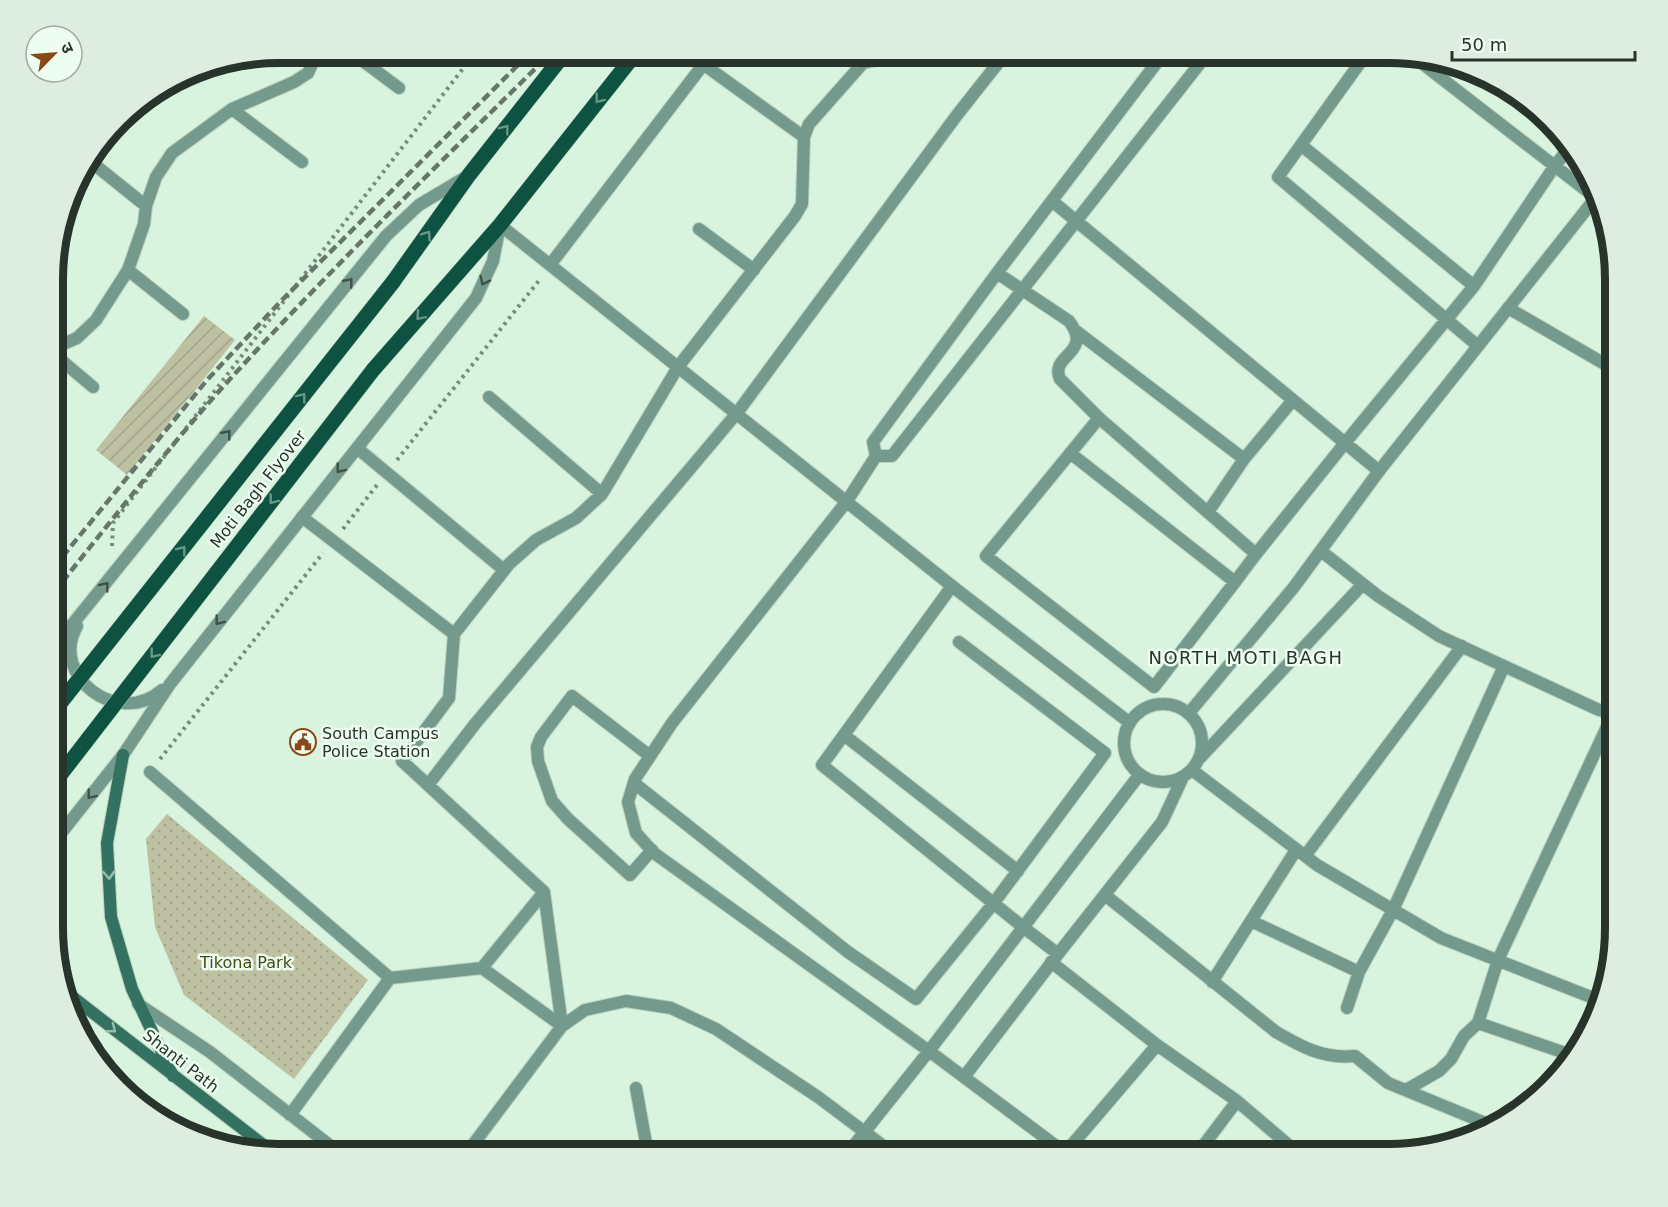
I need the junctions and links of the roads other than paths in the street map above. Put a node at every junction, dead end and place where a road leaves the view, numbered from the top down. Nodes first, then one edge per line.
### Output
1 (312, 63) edge
2 (366, 63) edge
3 (557, 63) edge
4 (628, 63) edge
5 (863, 63) edge
6 (998, 63) edge
7 (1156, 63) edge
8 (1200, 63) edge
9 (1359, 63) edge
10 (704, 64) joint
11 (1426, 66) edge
12 (399, 88) dead end
13 (232, 110) junction
14 (804, 137) junction
15 (1301, 145) junction
16 (1564, 154) edge
17 (302, 162) dead end
18 (95, 165) edge
19 (1554, 167) junction
20 (469, 175) junction
21 (1586, 190) edge
22 (1052, 201) junction
23 (1591, 203) edge
24 (146, 206) junction
25 (1076, 221) junction
26 (500, 225) junction
27 (699, 229) dead end
28 (550, 265) junction
29 (128, 270) junction
30 (754, 270) junction
31 (997, 273) junction
32 (1474, 286) junction
33 (1022, 290) junction
34 (1508, 308) junction
35 (183, 314) dead end
36 (1446, 319) junction
37 (1076, 331) junction
38 (63, 344) edge
39 (1478, 346) junction
40 (63, 362) edge
41 (1605, 364) edge
42 (678, 366) junction
43 (93, 387) dead end
44 (489, 397) dead end
45 (1293, 400) junction
46 (736, 413) junction
47 (1099, 418) junction
48 (1345, 443) junction
49 (357, 448) junction
50 (1070, 453) junction
51 (876, 456) junction
52 (1244, 459) junction
53 (1379, 471) junction
54 (603, 494) junction
55 (847, 501) junction
56 (1208, 512) junction
57 (302, 517) junction
58 (1321, 551) junction
59 (1256, 554) junction
60 (504, 570) junction
61 (1235, 582) junction
62 (1363, 584) junction
63 (952, 586) junction
64 (84, 613) junction
65 (454, 633) junction
66 (63, 637) edge
67 (959, 642) dead end
68 (1462, 646) junction
69 (1504, 666) junction
70 (170, 684) junction
71 (63, 700) edge
72 (1605, 712) edge
73 (1189, 713) junction
74 (1130, 723) junction
75 (1605, 733) edge
76 (844, 735) junction
77 (123, 754) junction
78 (650, 756) junction
79 (1191, 769) junction
80 (63, 771) edge
81 (150, 772) road end
82 (1140, 774) junction
83 (634, 783) junction
84 (428, 785) junction
85 (63, 831) edge
86 (652, 850) junction
87 (1300, 853) junction
88 (1018, 871) junction
89 (544, 892) junction
90 (1105, 895) junction
91 (993, 904) junction
92 (1393, 910) junction
93 (1251, 921) junction
94 (1023, 927) junction
95 (1055, 958) junction
96 (1498, 960) junction
97 (482, 968) junction
98 (1359, 972) junction
99 (390, 978) junction
100 (1212, 982) junction
101 (1594, 998) edge
102 (75, 999) edge
103 (138, 1004) junction
104 (1347, 1008) dead end
105 (1478, 1023) junction
106 (562, 1026) junction
107 (1157, 1045) junction
108 (929, 1050) junction
109 (1565, 1053) edge
110 (172, 1076) junction
111 (964, 1077) junction
112 (636, 1088) dead end
113 (1406, 1090) junction
114 (1237, 1101) junction
115 (290, 1115) junction
116 (1484, 1122) edge
117 (865, 1131) junction
118 (261, 1143) edge
119 (327, 1144) edge
120 (474, 1144) edge
121 (646, 1144) edge
122 (855, 1144) edge
123 (881, 1144) edge
124 (1053, 1144) edge
125 (1074, 1144) edge
126 (1205, 1144) edge
127 (1287, 1144) edge

1 - 13 street
2 - 12 street
20 -> 3 main road, Moti Bagh Flyover
4 -> 26 main road, Moti Bagh Flyover
5 - 14 street
6 - 46 street
7 - 22 street
8 - 25 street
9 - 15 street
10 - 14 street
10 - 28 street
11 - 19 street
13 - 17 street
13 - 24 street
14 - 30 street
15 - 32 street
15 - 36 street
16 - 19 street
18 - 24 street
19 - 21 street
19 - 32 street
64 -> 20 street
71 -> 20 main road, Moti Bagh Flyover, bridge
22 - 25 street
22 - 31 street
23 - 34 street
24 - 29 street
25 - 33 street
25 - 45 street
26 - 28 street
26 -> 49 street
26 -> 80 main road, Moti Bagh Flyover, bridge
27 - 30 street
28 - 42 street
29 - 35 street
29 - 38 street
30 - 42 street
31 - 33 street
31 - 51 street
32 - 36 street
33 - 37 street
33 - 51 street
34 - 39 street
34 - 41 street
36 - 39 street
36 - 48 street
37 - 47 street
37 - 52 street
39 - 53 street
40 - 43 street
42 - 46 street
42 - 54 street
44 - 54 street
45 - 48 street
45 - 52 street
46 - 55 street
46 - 84 street
47 - 50 street
47 - 56 street
48 - 53 street
48 - 59 street
49 -> 57 street
49 - 60 street
50 - 61 street
50 - 61 street
51 - 55 street
52 - 56 street
53 - 58 street
54 - 60 street
55 - 63 street
55 - 78 street
56 - 59 street
57 - 65 street
57 -> 70 street
58 - 62 street
58 - 73 street
59 - 61 street
60 - 65 street
62 - 68 street
62 - 79 street
63 - 74 street
63 - 76 street
64 - 66 street
64 - 70 street
65 - 84 street
67 - 88 street
68 - 69 street
68 - 87 street
69 - 72 street
69 - 92 street
70 - 77 street
73 - 74 street
73 - 79 street
74 - 82 street
75 - 96 street
76 - 88 street
76 - 91 street
77 -> 85 street
77 -> 103 main road
78 - 83 street
78 - 86 street
79 - 82 street
79 - 87 street
79 - 90 street
81 - 99 street
82 - 94 street
83 - 86 street
83 - 91 street
84 - 89 street
86 - 108 street
87 - 92 street
87 - 93 street
88 - 91 street
89 - 97 street
89 - 106 street
90 - 95 street
90 - 100 street
91 - 94 street
92 - 96 street
92 - 98 street
93 - 98 street
93 - 100 street
94 - 95 street
94 - 108 street
95 - 107 street
95 - 111 street
96 - 101 street
96 - 105 street
97 - 99 street
97 - 106 street
98 - 104 street
99 - 115 street
100 - 113 street
102 -> 110 main road, Shanti Path
103 - 110 main road
103 - 115 street
105 - 109 street
105 - 113 street
106 - 117 street
106 - 120 street
107 - 114 street
107 - 125 street
108 - 111 street
108 - 117 street
110 - 118 main road, Shanti Path
111 - 124 street
112 - 121 street
113 - 116 street
114 - 126 street
114 - 127 street
115 - 119 street
117 - 122 street
117 - 123 street

